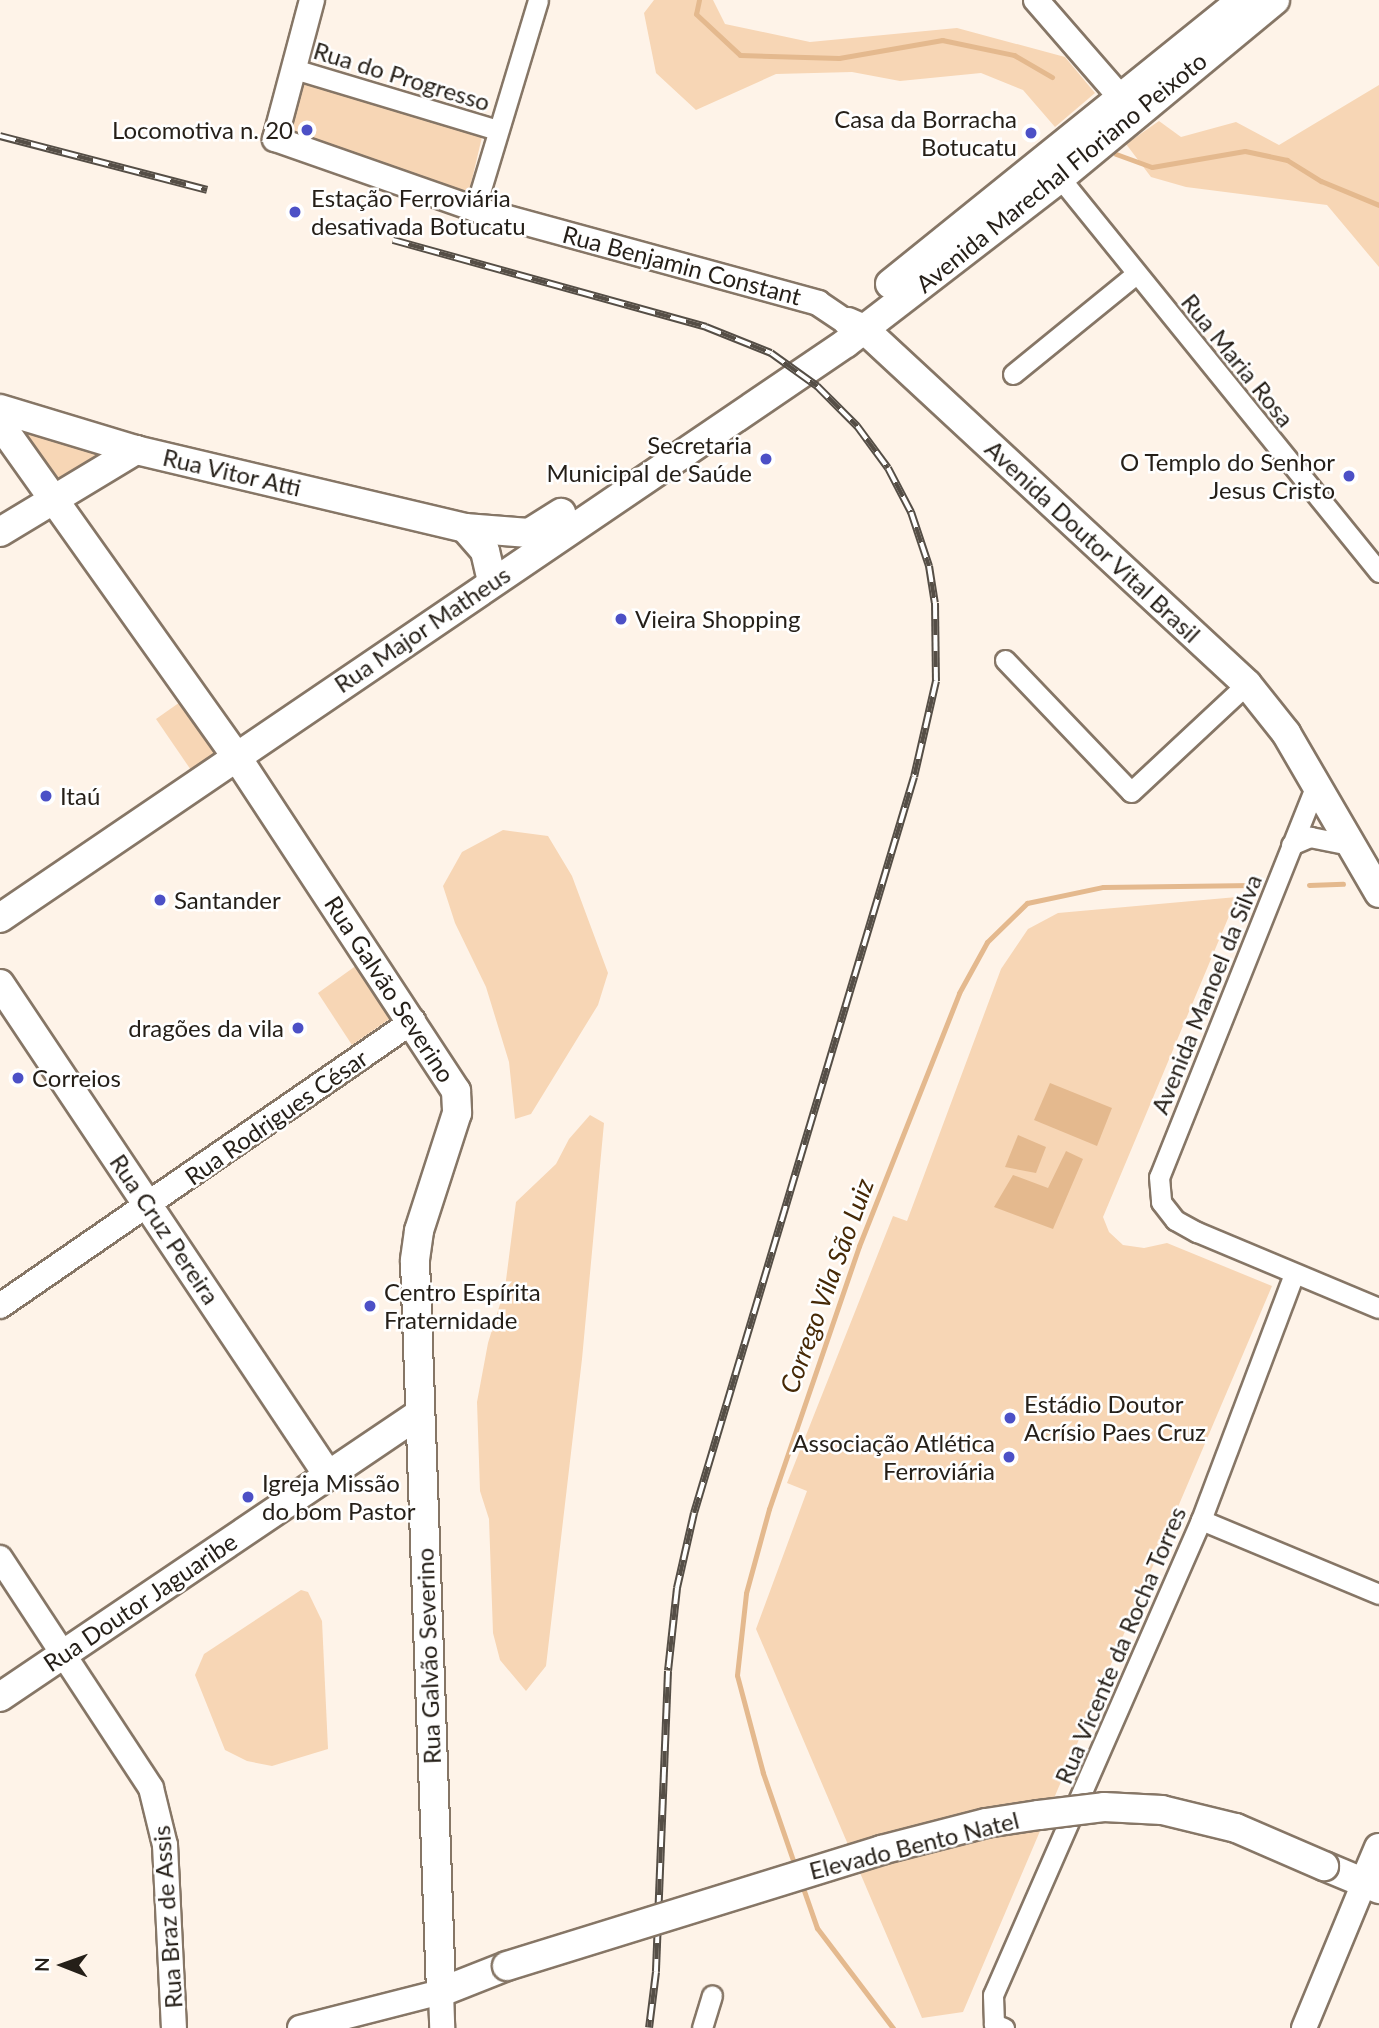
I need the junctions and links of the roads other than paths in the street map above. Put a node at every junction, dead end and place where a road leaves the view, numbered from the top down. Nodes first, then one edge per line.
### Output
1 (312, 0) edge
2 (538, 0) edge
3 (1036, 0) edge
4 (1242, 0) edge
5 (1275, 0) edge
6 (294, 69) junction
7 (1123, 100) junction
8 (497, 130) junction
9 (1060, 178) junction
10 (475, 209) junction
11 (1136, 274) junction
12 (852, 331) junction
13 (1013, 374) dead end
14 (0, 409) edge
15 (0, 424) edge
16 (136, 450) junction
17 (54, 498) junction
18 (465, 528) junction
19 (0, 532) edge
20 (1379, 572) edge
21 (492, 580) junction
22 (1005, 660) dead end
23 (1247, 684) junction
24 (236, 756) junction
25 (1316, 785) junction
26 (1291, 845) junction
27 (1363, 848) edge
28 (1379, 892) edge
29 (0, 918) edge
30 (0, 984) edge
31 (413, 1021) junction
32 (150, 1205) junction
33 (1294, 1274) junction
34 (0, 1306) edge
35 (1379, 1308) edge
36 (419, 1414) junction
37 (328, 1475) junction
38 (1201, 1520) junction
39 (0, 1558) edge
40 (1379, 1594) edge
41 (66, 1652) junction
42 (0, 1697) edge
43 (1379, 1848) edge
44 (1372, 1886) edge
45 (441, 1992) junction
46 (712, 1996) dead end
47 (174, 2028) edge
48 (300, 2028) edge
49 (442, 2028) edge
50 (702, 2028) edge
51 (1004, 2028) edge
52 (1304, 2028) edge

1 - 6 street
2 - 8 street
3 - 7 street
4 - 7 main road, Avenida Marechal Floriano Peixoto
5 - 9 main road, Avenida Marechal Floriano Peixoto
6 - 8 street, Rua do Progresso
6 - 10 street, Rua Benjamin Constant
7 - 12 main road, Avenida Marechal Floriano Peixoto
8 - 10 street
9 - 11 street, Rua Maria Rosa
9 - 12 main road, Avenida Marechal Floriano Peixoto
10 - 12 street, Rua Benjamin Constant
11 - 13 street
11 - 20 street, Rua Maria Rosa
12 - 18 main road, Rua Major Matheus
12 - 21 main road, Rua Major Matheus
12 - 23 main road, Avenida Doutor Vital Brasil
14 - 16 main road, Rua Vitor Atti
15 - 17 main road, Rua Galvão Severino
16 - 17 main road
16 - 18 main road, Rua Vitor Atti
17 - 19 main road
17 - 24 main road, Rua Galvão Severino
18 - 21 main road
21 - 24 main road, Rua Major Matheus
22 - 23 street
23 - 25 main road, Avenida Doutor Vital Brasil
24 - 29 main road, Rua Major Matheus
24 - 31 main road, Rua Galvão Severino
25 - 26 street, Avenida Manoel da Silva
25 - 27 main road, Avenida Doutor Vital Brasil
26 - 27 street
26 - 33 street, Avenida Manoel da Silva
27 - 28 main road, Avenida Doutor Vital Brasil
30 - 32 main road, Rua Cruz Pereira
31 - 32 street, Rua Rodrigues César
31 - 36 main road, Rua Galvão Severino
32 - 34 street, Rua Rodrigues César
32 - 37 main road, Rua Cruz Pereira
33 - 35 street
33 - 38 street, Rua Vicente da Rocha Torres
36 - 37 main road, Rua Doutor Jaguaribe
36 - 45 main road, Rua Galvão Severino
37 - 41 main road, Rua Doutor Jaguaribe
38 - 40 street
38 - 51 street, Rua Vicente da Rocha Torres
39 - 41 street, Rua Braz de Assis
41 - 42 main road, Rua Doutor Jaguaribe
41 - 47 street, Rua Braz de Assis
43 - 44 main road
44 - 45 main road, Elevado Bento Natel, bridge
44 - 52 street
45 - 48 street
45 - 49 street, Rua Galvão Severino
46 - 50 street

